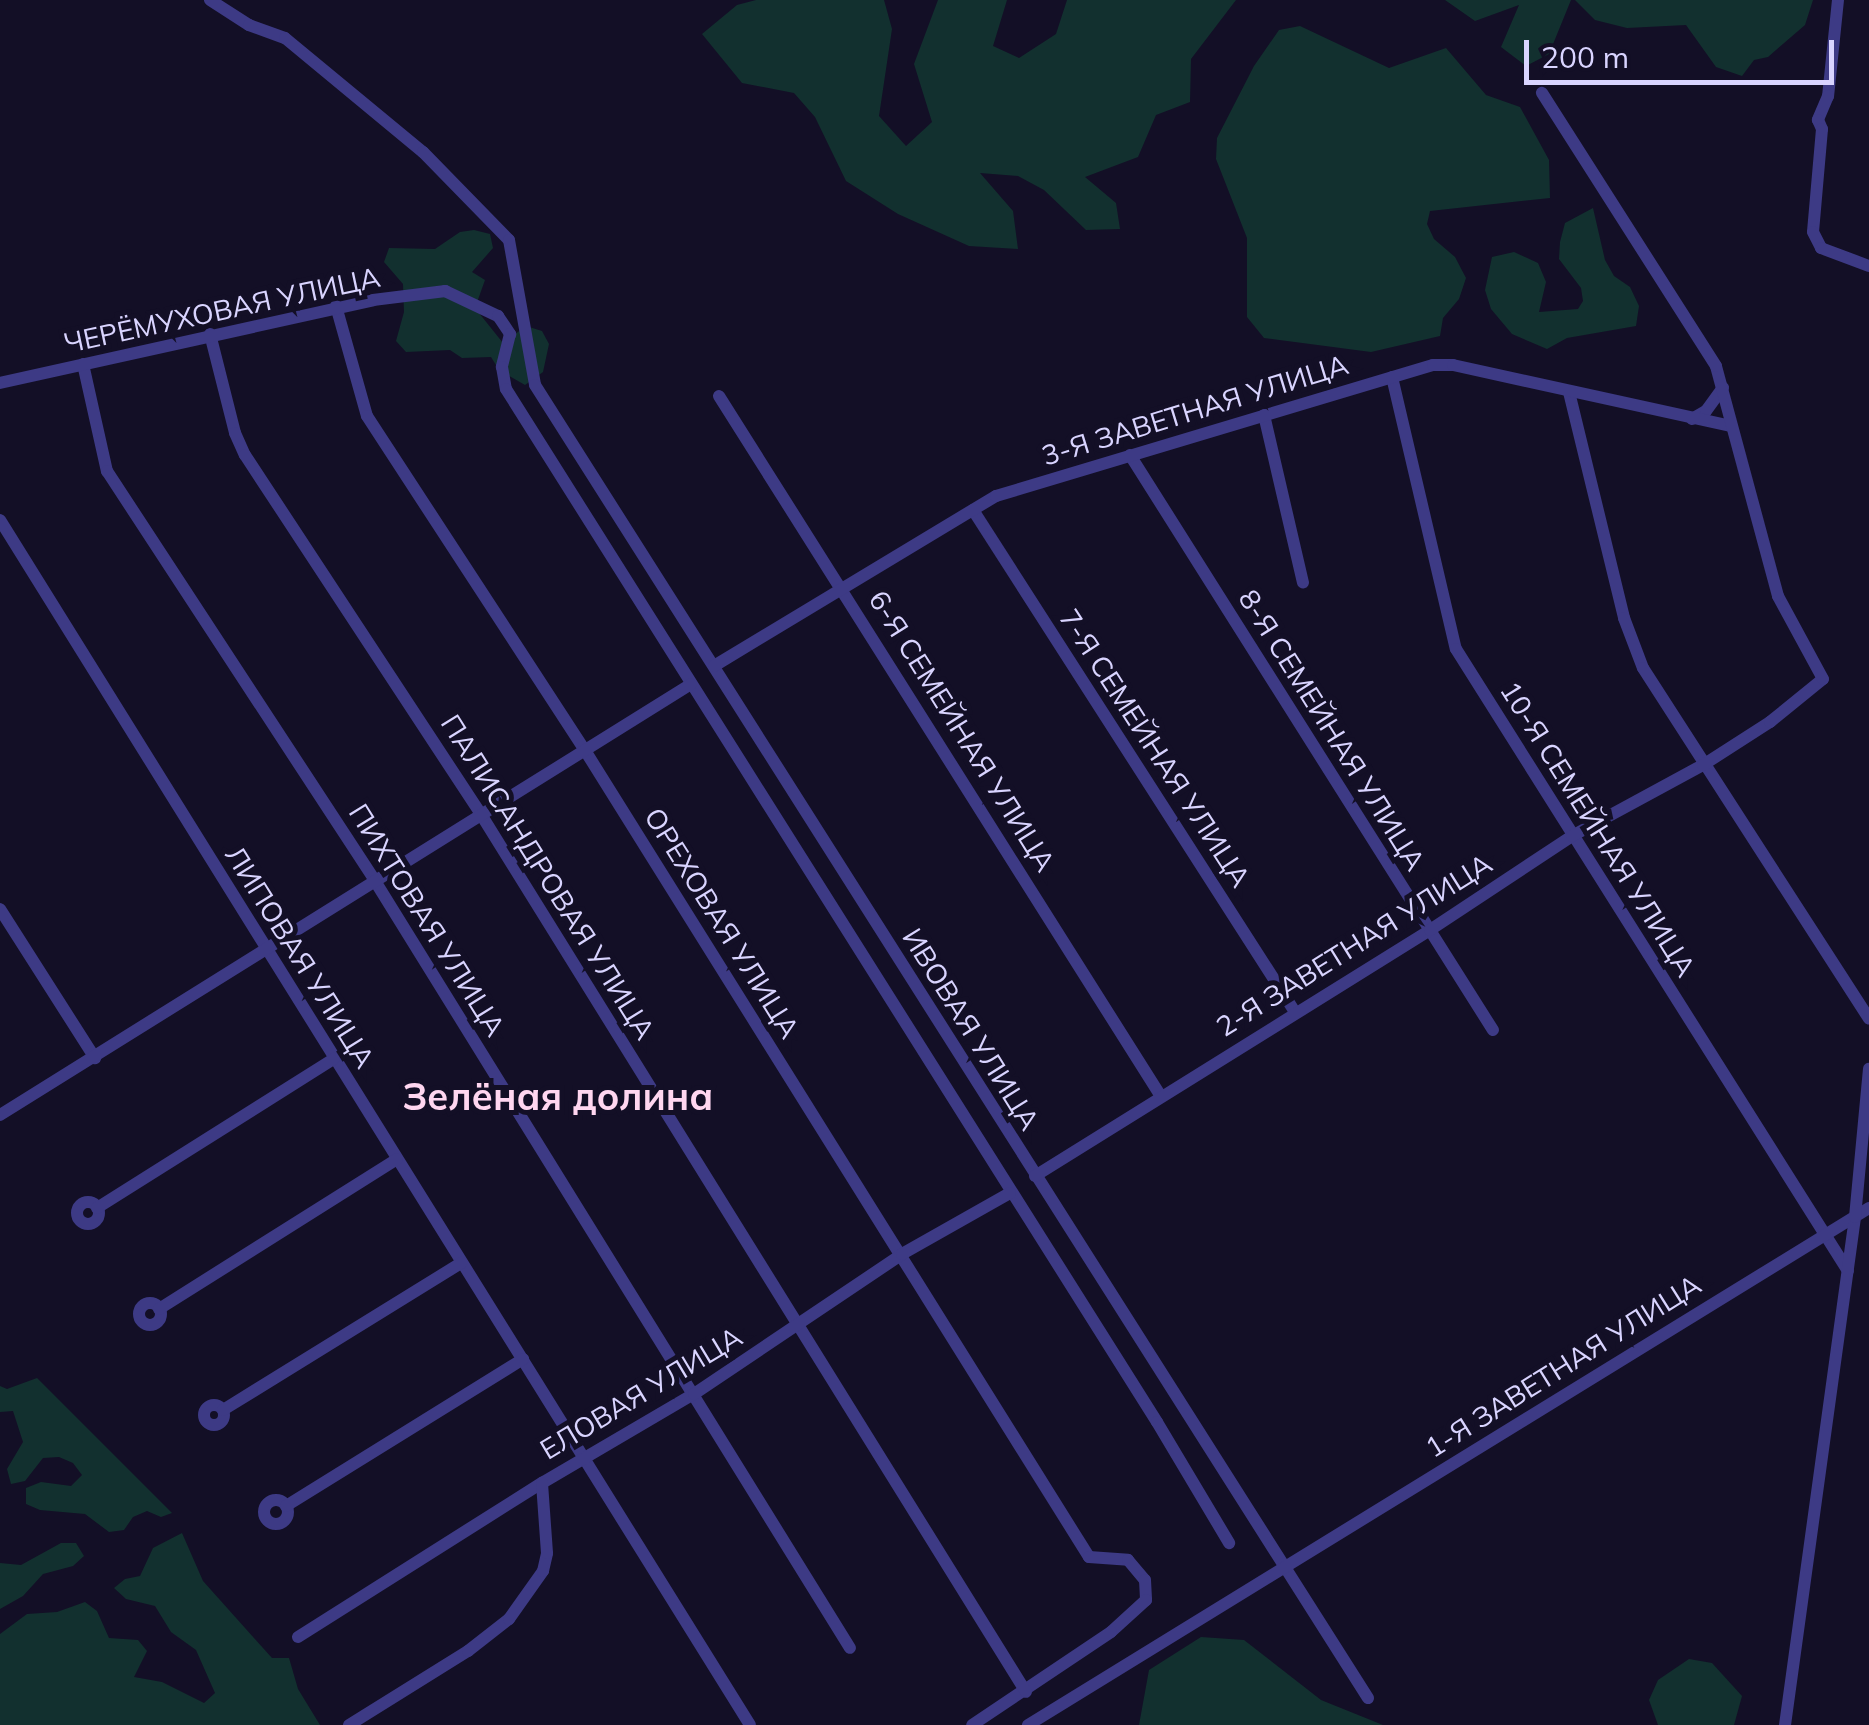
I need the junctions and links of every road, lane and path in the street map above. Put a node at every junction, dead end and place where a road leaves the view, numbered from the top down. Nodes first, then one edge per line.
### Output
1 (210, 0) edge
2 (1838, 0) edge
3 (1542, 93) dead end
4 (1869, 266) edge
5 (454, 293) joint
6 (336, 306) junction
7 (210, 334) junction
8 (83, 364) junction
9 (1392, 377) junction
10 (0, 383) edge
11 (1722, 388) junction
12 (1569, 392) junction
13 (720, 396) dead end
14 (1264, 415) junction
15 (1692, 419) junction
16 (1730, 426) junction
17 (1130, 455) junction
18 (972, 510) junction
19 (0, 520) edge
20 (1303, 583) dead end
21 (842, 587) junction
22 (714, 666) junction
23 (691, 684) junction
24 (586, 752) junction
25 (1703, 765) junction
26 (482, 816) junction
27 (1572, 836) junction
28 (374, 881) junction
29 (0, 909) edge
30 (1430, 930) junction
31 (266, 949) junction
32 (1295, 1012) junction
33 (1869, 1019) edge
34 (1493, 1030) dead end
35 (95, 1058) junction
36 (334, 1059) junction
37 (1869, 1068) edge
38 (1160, 1095) junction
39 (0, 1115) edge
40 (397, 1159) junction
41 (1035, 1176) junction
42 (1010, 1194) junction
43 (96, 1208) dead end
44 (1869, 1208) edge
45 (1855, 1217) junction
46 (1827, 1234) junction
47 (902, 1254) junction
48 (461, 1263) junction
49 (1848, 1272) junction
50 (159, 1309) dead end
51 (800, 1324) junction
52 (524, 1359) junction
53 (694, 1394) junction
54 (223, 1410) dead end
55 (588, 1459) junction
56 (542, 1483) junction
57 (286, 1506) dead end
58 (1229, 1543) dead end
59 (1282, 1566) junction
60 (298, 1637) dead end
61 (850, 1648) dead end
62 (1026, 1692) junction
63 (1368, 1698) dead end
64 (350, 1725) edge
65 (750, 1725) edge
66 (972, 1725) edge
67 (1028, 1725) edge
68 (1785, 1725) edge

1 - 22 street, ИВОВАЯ УЛИЦА
2 - 4 street
3 - 11 street
5 - 6 street, ЧЕРЁМУХОВАЯ УЛИЦА
5 - 23 street, ИВОВАЯ УЛИЦА
6 - 7 street, ЧЕРЁМУХОВАЯ УЛИЦА
6 - 24 street, ОРЕХОВАЯ УЛИЦА
7 - 8 street, ЧЕРЁМУХОВАЯ УЛИЦА
7 - 26 street, ПАЛИСАНДРОВАЯ УЛИЦА
8 - 10 street, ЧЕРЁМУХОВАЯ УЛИЦА
8 - 28 street, ПИХТОВАЯ УЛИЦА
9 - 12 street, 3-Я ЗАВЕТНАЯ УЛИЦА
9 - 14 street, 3-Я ЗАВЕТНАЯ УЛИЦА
9 - 27 street, 10-Я СЕМЕЙНАЯ УЛИЦА
11 - 15 street
11 - 16 street
12 - 15 street, 3-Я ЗАВЕТНАЯ УЛИЦА
12 - 25 street
13 - 21 street, 6-Я СЕМЕЙНАЯ УЛИЦА
14 - 17 street, 3-Я ЗАВЕТНАЯ УЛИЦА
14 - 20 street
15 - 16 street, 3-Я ЗАВЕТНАЯ УЛИЦА
16 - 25 street, 2-Я ЗАВЕТНАЯ УЛИЦА
17 - 18 street, 3-Я ЗАВЕТНАЯ УЛИЦА
17 - 30 street, 8-Я СЕМЕЙНАЯ УЛИЦА
18 - 21 street, 3-Я ЗАВЕТНАЯ УЛИЦА
18 - 32 street, 7-Я СЕМЕЙНАЯ УЛИЦА
19 - 31 street, ЛИПОВАЯ УЛИЦА
21 - 22 street, 3-Я ЗАВЕТНАЯ УЛИЦА
21 - 38 street, 6-Я СЕМЕЙНАЯ УЛИЦА
22 - 41 street, ИВОВАЯ УЛИЦА
23 - 24 street
23 - 42 street, ИВОВАЯ УЛИЦА
24 - 26 street
24 - 47 street, ОРЕХОВАЯ УЛИЦА
25 - 27 street, 2-Я ЗАВЕТНАЯ УЛИЦА
25 - 33 street
26 - 28 street
26 - 51 street, ПАЛИСАНДРОВАЯ УЛИЦА
27 - 30 street, 2-Я ЗАВЕТНАЯ УЛИЦА
27 - 46 street, 10-Я СЕМЕЙНАЯ УЛИЦА
28 - 31 street
28 - 53 street, ПИХТОВАЯ УЛИЦА
29 - 35 street
30 - 32 street, 2-Я ЗАВЕТНАЯ УЛИЦА
30 - 34 street, 8-Я СЕМЕЙНАЯ УЛИЦА
31 - 35 street
31 - 36 street, ЛИПОВАЯ УЛИЦА
32 - 38 street, 2-Я ЗАВЕТНАЯ УЛИЦА
35 - 39 street
36 - 40 street, ЛИПОВАЯ УЛИЦА
36 - 43 street
37 - 45 street
38 - 41 street, 2-Я ЗАВЕТНАЯ УЛИЦА
40 - 48 street, ЛИПОВАЯ УЛИЦА
40 - 50 street
41 - 59 street, ИВОВАЯ УЛИЦА
42 - 47 street, ЕЛОВАЯ УЛИЦА
42 - 58 street, ИВОВАЯ УЛИЦА
44 - 45 street, 1-Я ЗАВЕТНАЯ УЛИЦА
45 - 46 street, 1-Я ЗАВЕТНАЯ УЛИЦА
45 - 49 street
46 - 49 street, 10-Я СЕМЕЙНАЯ УЛИЦА
46 - 59 street, 1-Я ЗАВЕТНАЯ УЛИЦА
47 - 51 street, ЕЛОВАЯ УЛИЦА
47 - 62 street, ОРЕХОВАЯ УЛИЦА
48 - 52 street, ЛИПОВАЯ УЛИЦА
48 - 54 street
49 - 68 street
51 - 53 street, ЕЛОВАЯ УЛИЦА
51 - 62 street, ПАЛИСАНДРОВАЯ УЛИЦА
52 - 55 street, ЛИПОВАЯ УЛИЦА
52 - 57 street
53 - 55 street, ЕЛОВАЯ УЛИЦА
53 - 61 street, ПИХТОВАЯ УЛИЦА
55 - 56 street, ЕЛОВАЯ УЛИЦА
55 - 65 street, ЛИПОВАЯ УЛИЦА
56 - 60 street, ЕЛОВАЯ УЛИЦА
56 - 64 street
59 - 63 street, ИВОВАЯ УЛИЦА
59 - 67 street, 1-Я ЗАВЕТНАЯ УЛИЦА
62 - 66 street

